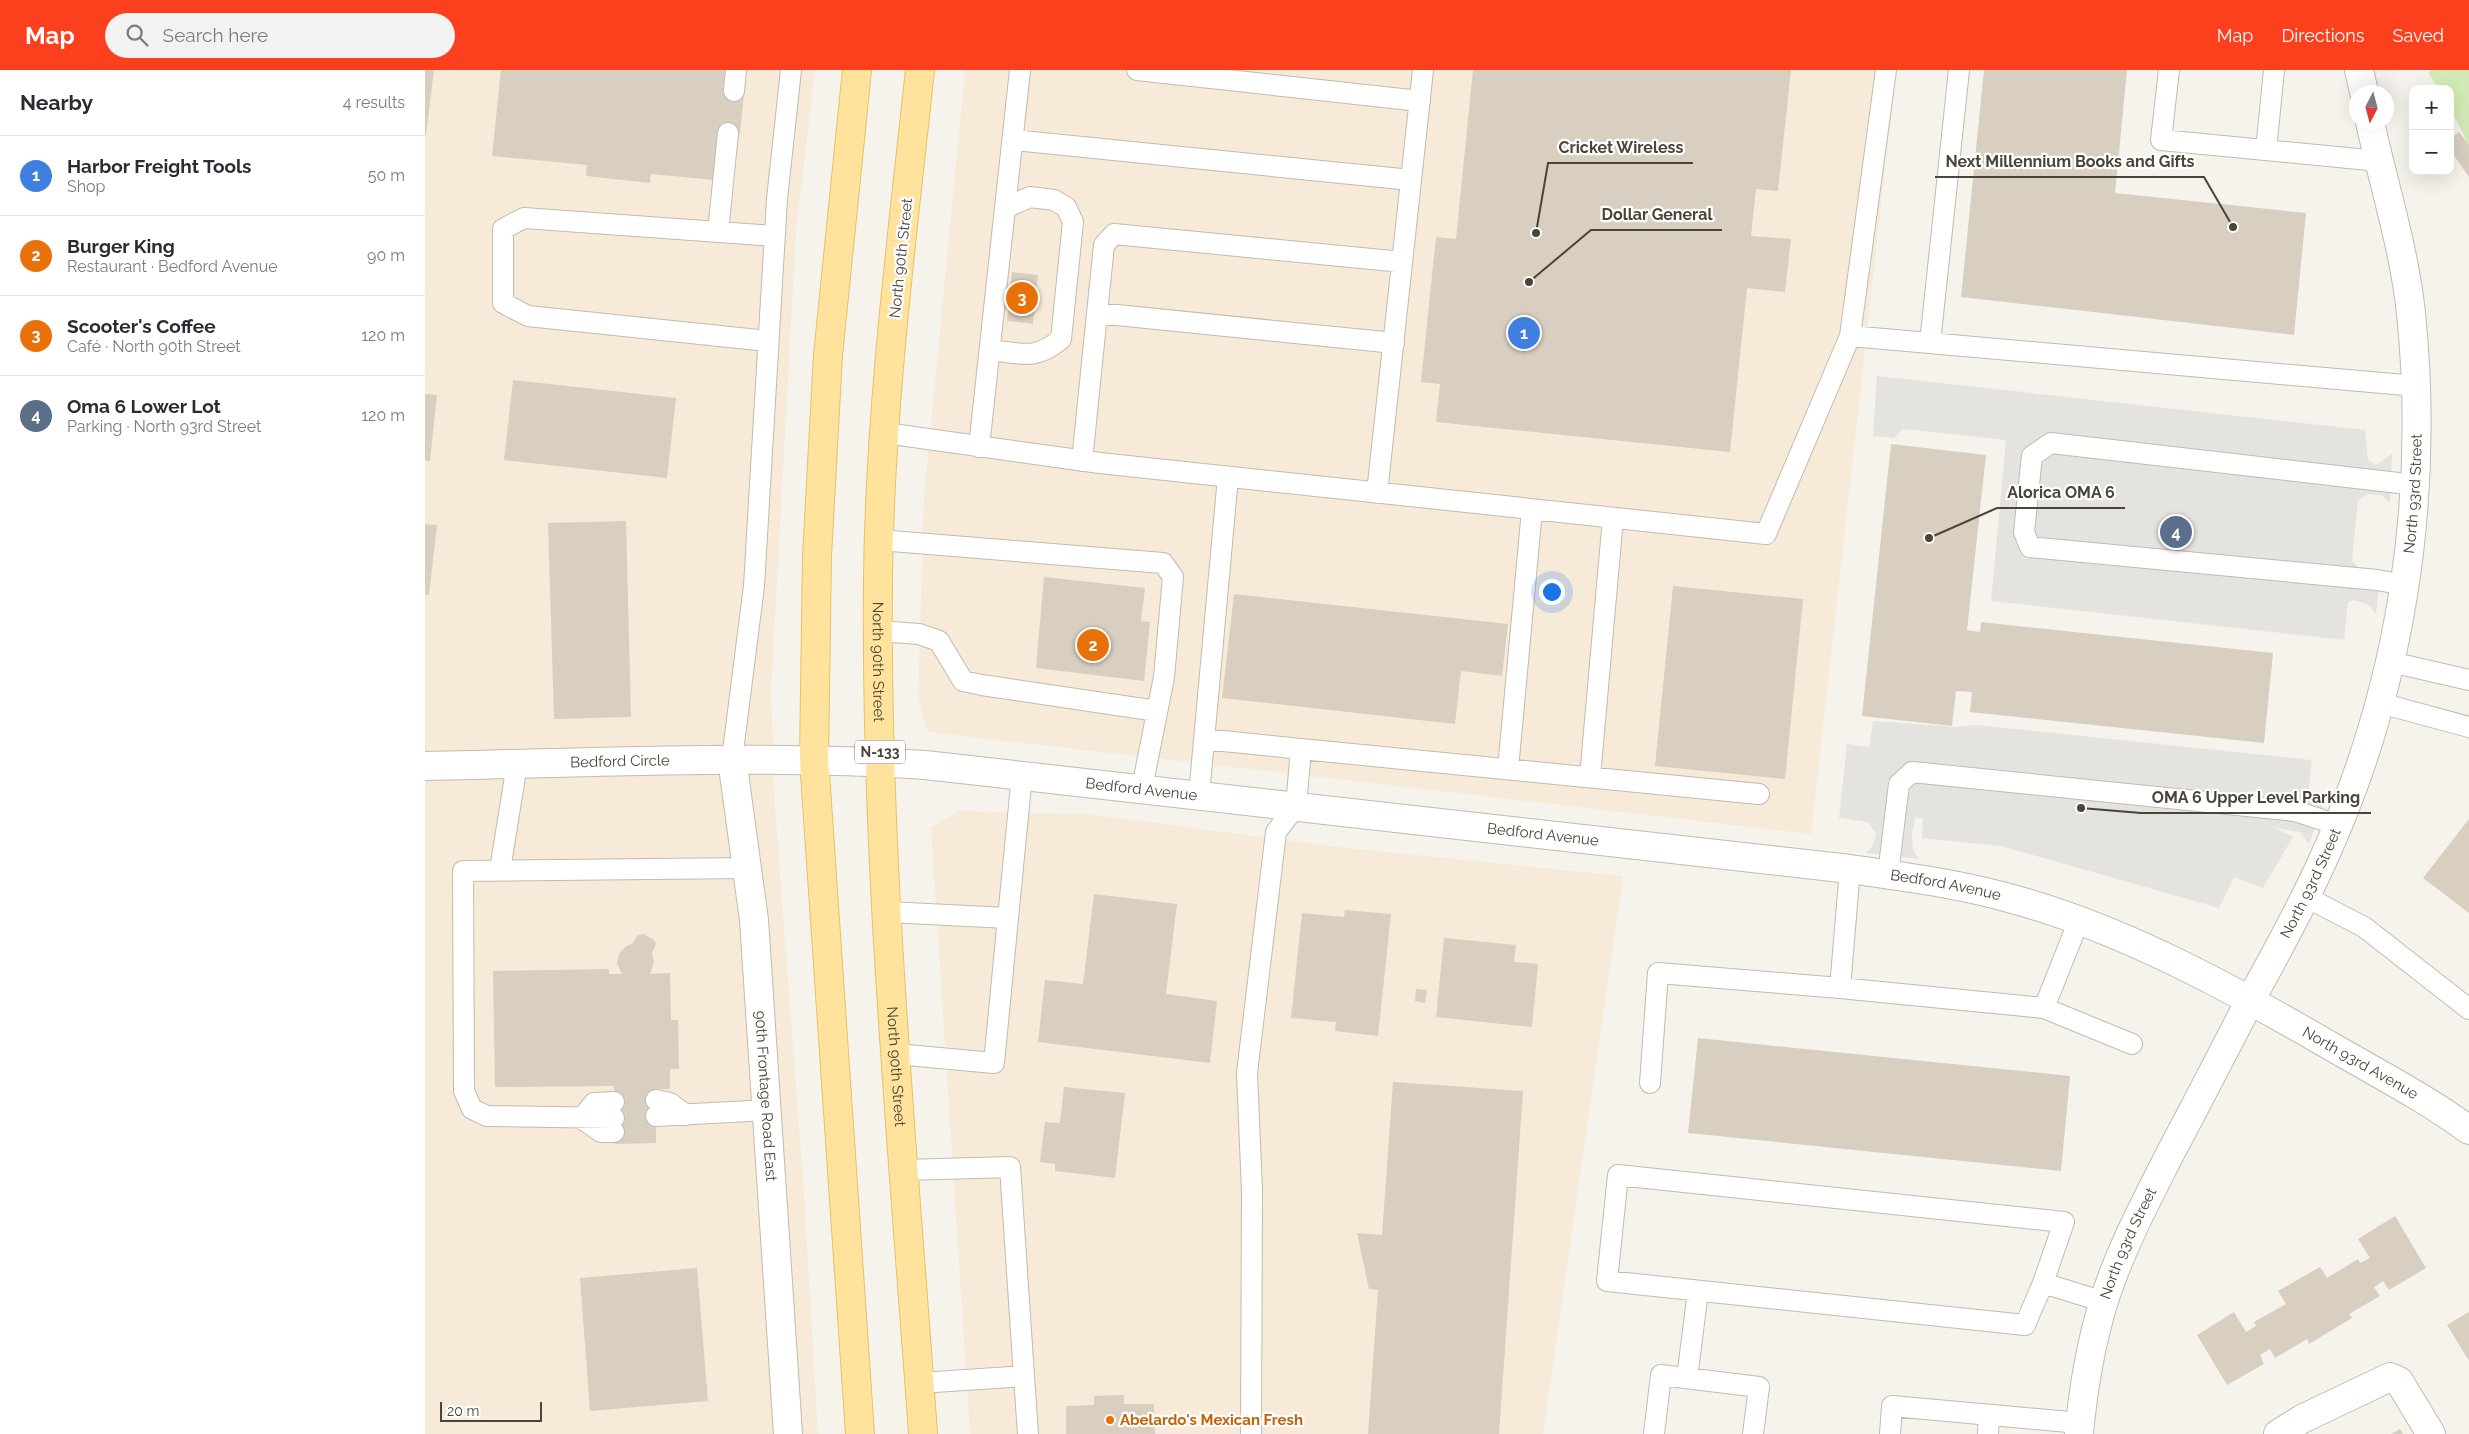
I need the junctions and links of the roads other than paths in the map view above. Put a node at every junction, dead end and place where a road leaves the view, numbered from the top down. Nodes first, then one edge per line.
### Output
1 (736, 70) edge
2 (791, 70) edge
3 (857, 70) edge
4 (921, 70) edge
5 (1020, 70) edge
6 (1137, 70) edge
7 (1423, 70) edge
8 (1886, 70) edge
9 (1959, 70) edge
10 (2169, 70) edge
11 (2274, 70) edge
12 (2359, 70) edge
13 (2362, 85) edge
14 (734, 92) dead end
15 (1420, 101) junction
16 (2372, 130) edge
17 (729, 133) dead end
18 (1013, 140) junction
19 (2266, 150) junction
20 (2379, 161) junction
21 (1411, 180) junction
22 (1007, 208) junction
23 (718, 232) junction
24 (775, 236) junction
25 (1402, 262) junction
26 (1097, 313) junction
27 (1850, 336) junction
28 (768, 340) junction
29 (1394, 343) junction
30 (1930, 343) junction
31 (990, 350) junction
32 (2416, 386) junction
33 (885, 433) junction
34 (979, 447) junction
35 (1082, 461) junction
36 (1228, 477) junction
37 (2416, 485) junction
38 (1377, 493) junction
39 (1532, 510) junction
40 (1613, 518) junction
41 (879, 540) junction
42 (2405, 585) junction
43 (878, 631) junction
44 (2391, 662) junction
45 (2469, 680) edge
46 (2380, 703) junction
47 (1157, 711) junction
48 (2469, 727) edge
49 (1204, 739) junction
50 (1301, 749) junction
51 (733, 759) junction
52 (814, 759) junction
53 (880, 762) junction
54 (517, 764) junction
55 (425, 766) edge
56 (1508, 769) junction
57 (1022, 775) junction
58 (1590, 777) junction
59 (1142, 788) junction
60 (1759, 794) dead end
61 (1199, 795) junction
62 (1296, 806) junction
63 (2338, 825) junction
64 (747, 868) junction
65 (1850, 868) junction
66 (499, 870) junction
67 (1888, 874) junction
68 (2305, 897) junction
69 (887, 912) junction
70 (1008, 918) junction
71 (2079, 920) junction
72 (1840, 988) junction
73 (2251, 1000) junction
74 (2044, 1008) junction
75 (2469, 1009) edge
76 (2132, 1044) dead end
77 (897, 1054) junction
78 (1650, 1083) dead end
79 (767, 1110) junction
80 (686, 1115) junction
81 (581, 1119) junction
82 (2469, 1130) edge
83 (905, 1170) junction
84 (2043, 1283) junction
85 (1698, 1291) junction
86 (2104, 1302) junction
87 (1024, 1376) junction
88 (1687, 1378) junction
89 (920, 1382) junction
90 (1989, 1424) edge
91 (2079, 1429) edge
92 (787, 1434) edge
93 (860, 1434) edge
94 (923, 1434) edge
95 (1028, 1434) edge
96 (1251, 1434) edge
97 (1654, 1434) edge
98 (1753, 1434) edge
99 (1889, 1434) edge
100 (2278, 1434) edge
101 (2431, 1434) edge

1 - 14 lane
2 - 24 lane
3 - 52 main road
4 - 33 main road, North 90th Street / N-133
5 - 18 lane
6 - 15 lane
7 - 15 lane
8 - 27 lane
9 - 30 lane
10 - 19 lane
11 - 19 lane
12 - 13 street
15 - 21 lane
16 - 20 street, North 93rd Street
17 - 23 lane
18 - 21 lane
18 - 22 lane
19 - 20 lane
20 - 32 street, North 93rd Street
21 - 25 lane
22 - 31 lane
22 - 31 lane
23 - 24 lane
23 - 28 lane
24 - 28 lane
25 - 26 lane
25 - 29 lane
26 - 29 lane
26 - 35 lane
27 - 30 lane
27 - 40 lane
28 - 51 lane
29 - 38 lane
30 - 32 lane
31 - 34 lane
32 - 37 street, North 93rd Street
33 - 34 lane
33 - 41 main road, North 90th Street / N-133
34 - 35 lane
35 - 36 lane
36 - 38 lane
36 - 49 lane
37 - 42 street, North 93rd Street
37 - 42 lane
38 - 39 lane
39 - 40 lane
39 - 56 lane
40 - 58 lane
41 - 43 main road, North 90th Street / N-133
41 - 47 lane
42 - 44 street, North 93rd Street
43 - 47 lane
43 - 53 main road, North 90th Street / N-133
44 - 45 lane
44 - 46 street, North 93rd Street
46 - 48 lane
46 - 63 street, North 93rd Street
47 - 59 lane
49 - 50 lane
49 - 61 lane
50 - 56 lane
50 - 62 lane
51 - 52 street, Bedford Circle
51 - 54 street, Bedford Circle
51 - 64 street, 90th Frontage Road East
52 - 53 street, Bedford Avenue
52 - 93 main road
53 - 57 street, Bedford Avenue
53 - 69 main road, North 90th Street / N-133
54 - 55 street, Bedford Circle
54 - 66 lane
56 - 58 lane
57 - 59 street, Bedford Avenue
57 - 70 lane
58 - 60 lane
59 - 61 street, Bedford Avenue
61 - 62 street, Bedford Avenue
62 - 65 street, Bedford Avenue
62 - 96 lane
63 - 67 lane
63 - 68 street, North 93rd Street
64 - 66 lane
64 - 79 street, 90th Frontage Road East
65 - 67 street, Bedford Avenue
65 - 72 lane
66 - 81 lane
67 - 71 street, Bedford Avenue
68 - 73 street, North 93rd Street
68 - 75 lane
69 - 70 lane
69 - 77 main road, North 90th Street / N-133
70 - 77 lane
71 - 73 street, Bedford Avenue
71 - 74 lane
72 - 74 lane
72 - 78 lane
73 - 82 street, North 93rd Avenue
73 - 86 street, North 93rd Street
74 - 76 lane
77 - 83 main road, North 90th Street / N-133
79 - 80 lane
79 - 92 street, 90th Frontage Road East
80 - 80 lane
81 - 81 lane
83 - 87 lane
83 - 89 main road, North 90th Street / N-133
84 - 85 lane
84 - 85 lane
84 - 86 lane
85 - 88 lane
86 - 91 street, North 93rd Street
87 - 89 lane
87 - 95 lane
88 - 97 lane
88 - 98 lane
89 - 94 main road, North 90th Street / N-133
90 - 91 lane
90 - 99 lane
100 - 101 street

